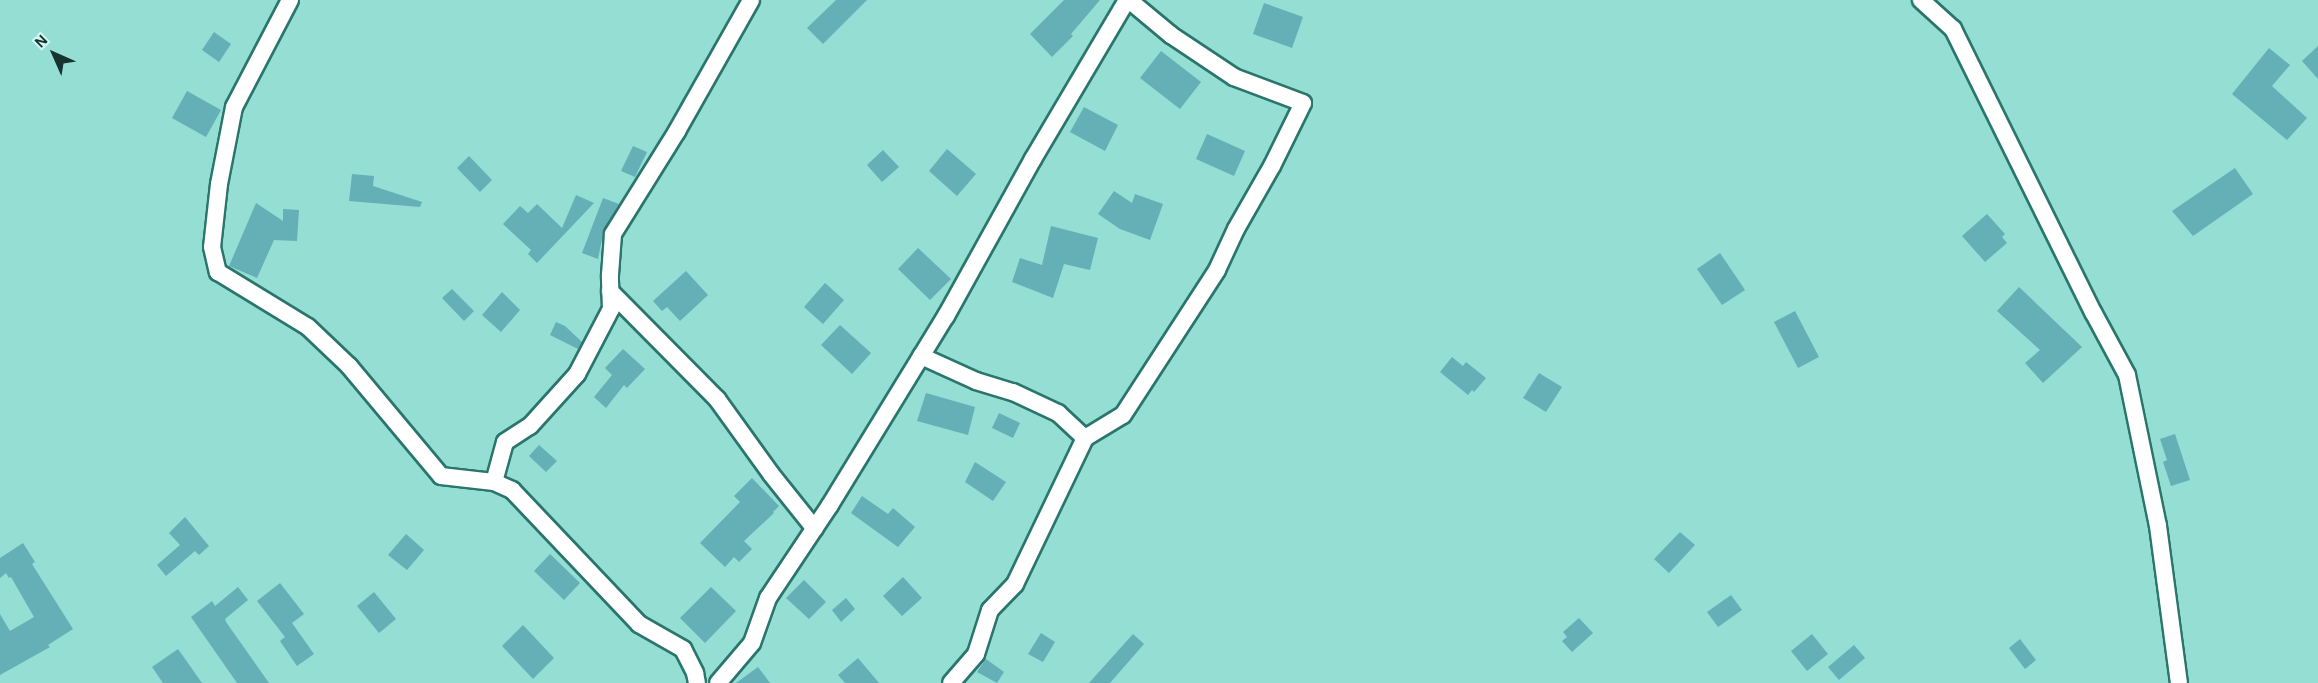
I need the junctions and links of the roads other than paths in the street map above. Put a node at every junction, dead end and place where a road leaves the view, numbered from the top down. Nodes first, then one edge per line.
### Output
1 (290, 0) edge
2 (751, 0) edge
3 (1128, 0) edge
4 (1921, 0) edge
5 (610, 291) junction
6 (921, 356) junction
7 (1085, 438) junction
8 (494, 482) junction
9 (815, 529) junction
10 (697, 683) edge
11 (718, 683) edge
12 (951, 683) edge
13 (2179, 683) edge

1 - 8 street
2 - 5 street
3 - 6 street
3 - 7 street
4 - 13 street
5 - 8 street
5 - 9 street
6 - 7 street
6 - 9 street
7 - 12 street
8 - 10 street
9 - 11 street

